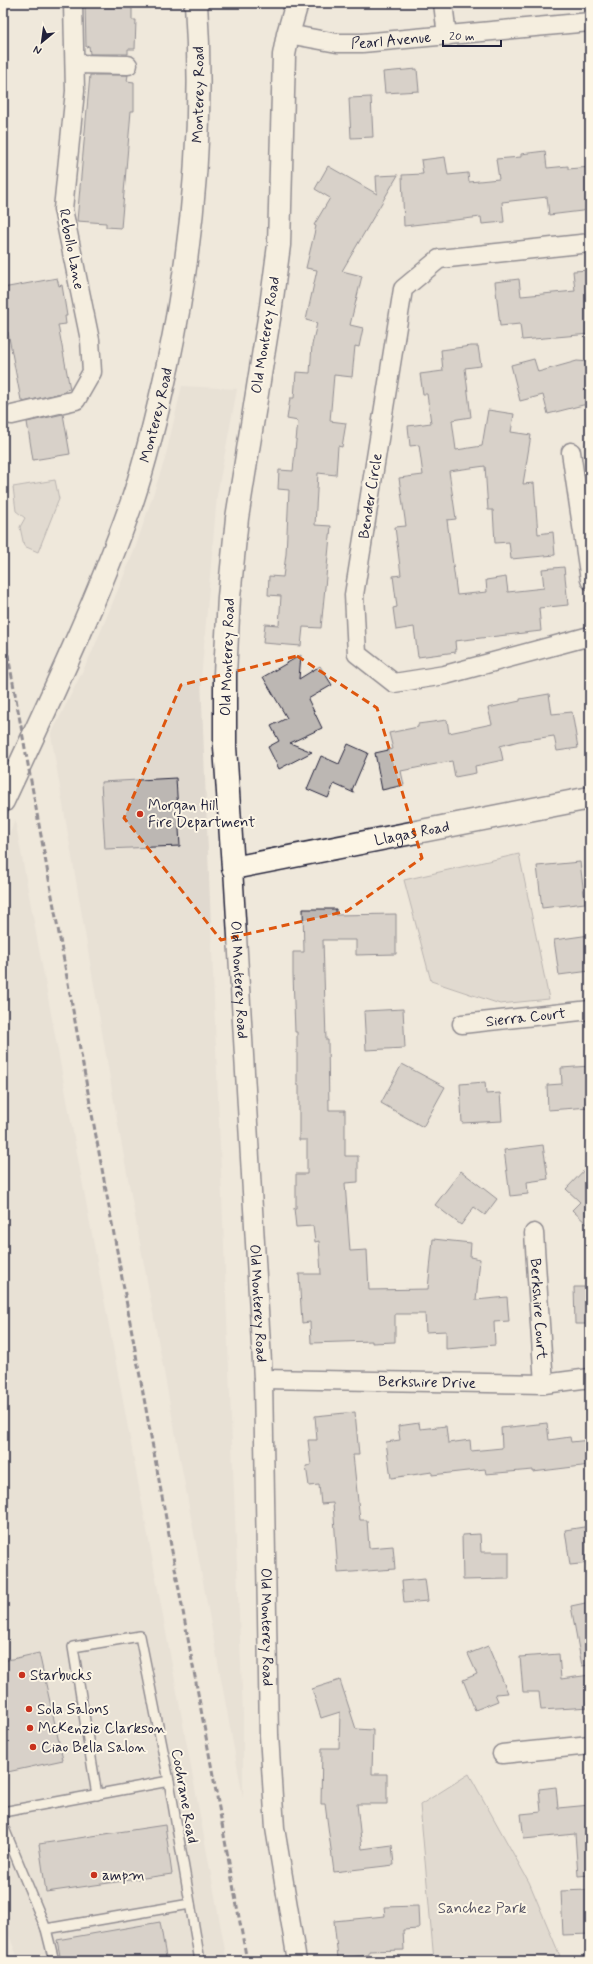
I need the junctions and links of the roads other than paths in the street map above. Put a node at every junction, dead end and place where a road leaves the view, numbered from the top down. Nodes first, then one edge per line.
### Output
1 (73, 3) edge
2 (196, 3) edge
3 (298, 3) edge
4 (443, 3) edge
5 (590, 22) edge
6 (288, 34) junction
7 (447, 36) junction
8 (75, 64) junction
9 (128, 65) dead end
10 (590, 243) edge
11 (12, 415) dead end
12 (571, 452) dead end
13 (590, 580) edge
14 (590, 636) edge
15 (590, 798) edge
16 (3, 801) edge
17 (233, 868) junction
18 (590, 1010) edge
19 (462, 1024) dead end
20 (534, 1233) dead end
21 (590, 1378) edge
22 (263, 1379) junction
23 (544, 1384) junction
24 (590, 1744) edge
25 (502, 1754) dead end
26 (169, 1781) junction
27 (97, 1795) junction
28 (3, 1812) edge
29 (3, 1826) edge
30 (190, 1904) junction
31 (46, 1929) junction
32 (54, 1961) edge
33 (200, 1961) edge
34 (297, 1961) edge

1 - 8 street, Rebollo Lane
2 - 16 street, Monterey Road
3 - 6 street, Old Monterey Road
4 - 7 street
5 - 7 street, Pearl Avenue
6 - 7 street, Pearl Avenue
6 - 17 street, Old Monterey Road
8 - 9 street
8 - 11 street, Rebollo Lane
10 - 14 street, Bender Circle
12 - 13 street
15 - 17 street, Llagas Road
17 - 22 street, Old Monterey Road
18 - 19 street, Sierra Court
20 - 23 street, Berkshire Court
21 - 23 street, Berkshire Drive
22 - 23 street, Berkshire Drive
22 - 34 street, Old Monterey Road
24 - 25 street
26 - 27 lane
26 - 27 lane, Cochrane Road
26 - 30 lane, Cochrane Road
27 - 28 lane
29 - 31 lane
30 - 31 lane
30 - 33 lane, Cochrane Road
31 - 32 lane

